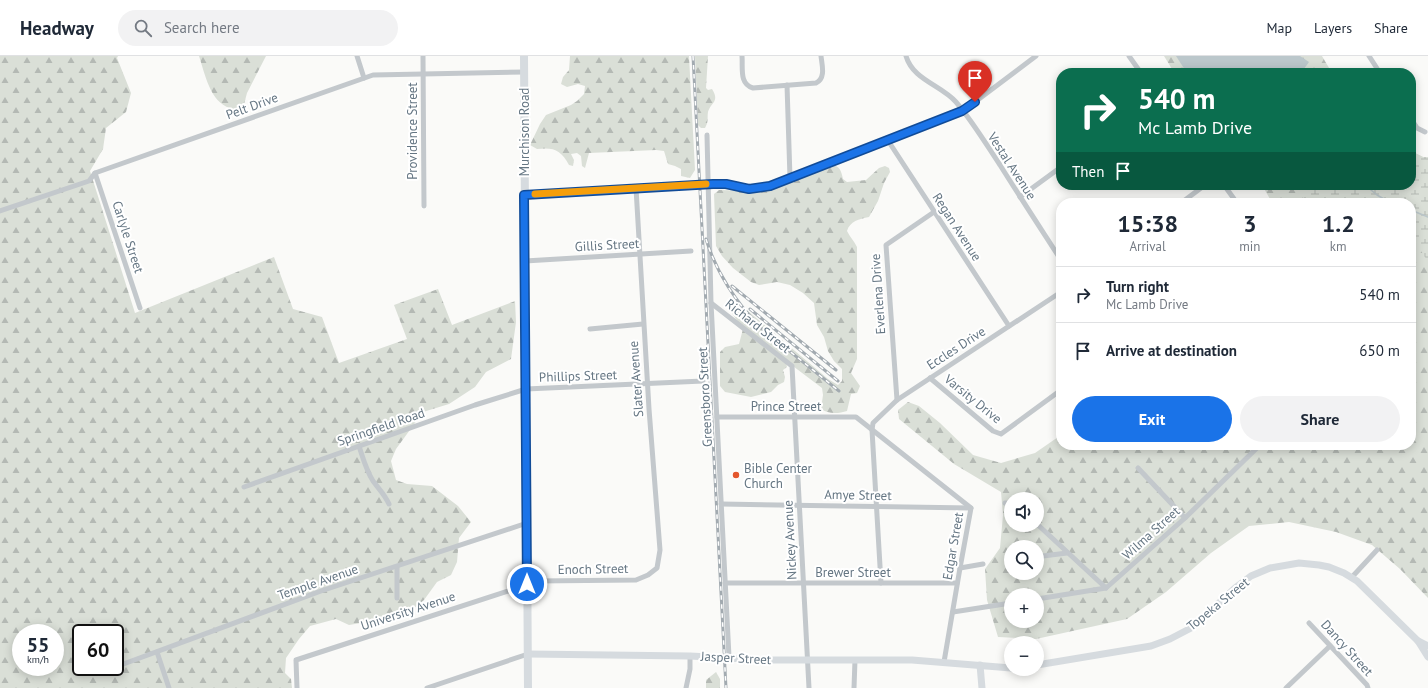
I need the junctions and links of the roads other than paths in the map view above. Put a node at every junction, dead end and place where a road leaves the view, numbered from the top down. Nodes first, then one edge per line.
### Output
1 (357, 56) edge
2 (423, 56) edge
3 (524, 56) edge
4 (742, 56) edge
5 (821, 56) edge
6 (906, 56) edge
7 (1036, 56) edge
8 (1129, 56) edge
9 (1369, 56) edge
10 (1137, 68) edge
11 (1377, 68) edge
12 (524, 72) junction
13 (423, 74) junction
14 (364, 78) junction
15 (787, 85) junction
16 (962, 111) junction
17 (1416, 126) edge
18 (1425, 132) dead end
19 (706, 135) dead end
20 (887, 140) junction
21 (1056, 171) edge
22 (95, 173) junction
23 (790, 178) junction
24 (708, 184) junction
25 (636, 188) junction
26 (1198, 190) edge
27 (524, 195) junction
28 (1020, 198) junction
29 (1188, 198) edge
30 (424, 206) dead end
31 (0, 211) edge
32 (934, 212) junction
33 (691, 251) dead end
34 (1056, 252) edge
35 (640, 254) junction
36 (525, 261) junction
37 (1056, 295) edge
38 (711, 303) junction
39 (140, 308) dead end
40 (643, 324) junction
41 (1009, 326) junction
42 (590, 329) dead end
43 (792, 366) joint
44 (930, 378) junction
45 (703, 381) dead end
46 (647, 384) junction
47 (526, 389) junction
48 (1056, 394) edge
49 (897, 400) junction
50 (717, 417) junction
51 (795, 417) junction
52 (856, 417) joint
53 (872, 430) junction
54 (359, 446) junction
55 (1255, 450) edge
56 (1138, 468) dead end
57 (244, 487) dead end
58 (389, 504) dead end
59 (721, 504) junction
60 (799, 505) junction
61 (877, 506) junction
62 (971, 508) junction
63 (1185, 518) junction
64 (526, 523) junction
65 (1044, 531) edge
66 (1377, 550) dead end
67 (1067, 553) junction
68 (1044, 556) dead end
69 (983, 564) dead end
70 (397, 567) junction
71 (657, 568) joint
72 (960, 568) junction
73 (1352, 577) junction
74 (725, 583) junction
75 (804, 583) junction
76 (881, 583) junction
77 (957, 583) junction
78 (527, 584) junction
79 (1106, 588) junction
80 (397, 598) dead end
81 (1044, 598) edge
82 (1004, 604) edge
83 (953, 612) junction
84 (1309, 623) dead end
85 (1418, 641) junction
86 (1330, 646) junction
87 (1428, 646) edge
88 (157, 652) junction
89 (528, 654) junction
90 (690, 656) junction
91 (729, 657) junction
92 (1428, 657) edge
93 (807, 660) junction
94 (855, 660) junction
95 (944, 662) junction
96 (124, 664) edge
97 (1044, 664) edge
98 (980, 665) junction
99 (1004, 667) edge
100 (169, 688) edge
101 (297, 688) edge
102 (427, 688) edge
103 (528, 688) edge
104 (686, 688) edge
105 (809, 688) edge
106 (854, 688) edge
107 (982, 688) edge
108 (1286, 688) edge
109 (1368, 688) edge

1 - 14 street
2 - 13 street, Providence Street
3 - 12 main road, Murchison Road
4 - 15 street
5 - 15 street
6 - 16 street, Vestal Avenue
7 - 16 street
8 - 10 street
9 - 11 street
12 - 13 street, Pelt Drive
12 - 27 main road, Murchison Road
13 - 14 street, Pelt Drive
13 - 30 street, Providence Street
14 - 22 street, Pelt Drive
15 - 23 street
16 - 20 street
16 - 28 street, Vestal Avenue
17 - 18 street
19 - 24 street, Greensboro Street
20 - 23 street
20 - 32 street, Regan Avenue
21 - 28 street
22 - 31 street, Pelt Drive
22 - 39 street, Carlyle Street
23 - 24 street
24 - 25 street
24 - 38 street, Greensboro Street
25 - 27 street
25 - 35 street, Slater Avenue
26 - 29 street
27 - 36 main road, Murchison Road
28 - 34 street, Vestal Avenue
32 - 41 street, Regan Avenue
32 - 49 street, Everlena Drive
33 - 35 street, Gillis Street
35 - 36 street, Gillis Street
35 - 40 street, Slater Avenue
36 - 47 main road, Murchison Road
37 - 41 street, Eccles Drive
38 - 43 street, Richard Street
38 - 50 street, Greensboro Street
40 - 42 street
40 - 46 street, Slater Avenue
41 - 44 street, Eccles Drive
43 - 51 street, Nickey Avenue
44 - 48 street, Varsity Drive
44 - 49 street, Eccles Drive
45 - 46 street, Phillips Street
46 - 47 street, Phillips Street
46 - 71 street, Slater Avenue
47 - 54 street, Springfield Road
47 - 64 main road, Murchison Road
49 - 53 street, Eccles Drive
50 - 51 street, Prince Street
50 - 59 street, Greensboro Street
51 - 52 street, Prince Street
51 - 60 street, Nickey Avenue
52 - 53 street, Edgar Street
53 - 61 street
53 - 62 street, Edgar Street
54 - 57 street, Springfield Road
54 - 58 street
55 - 63 street, Wilma Street
56 - 63 street
59 - 60 street, Amye Street
59 - 74 street, Greensboro Street
60 - 61 street, Amye Street
60 - 75 street, Nickey Avenue
61 - 62 street, Amye Street
61 - 76 street
62 - 72 street, Edgar Street
63 - 79 street, Wilma Street
64 - 70 street, Temple Avenue
64 - 78 main road, Murchison Road
65 - 67 street
66 - 73 street
67 - 68 street
67 - 79 street
69 - 72 street
70 - 80 street
70 - 88 street, Temple Avenue
71 - 78 street, Enoch Street
72 - 77 street, Edgar Street
73 - 85 street, Topeka Street
73 - 97 street, Topeka Street
74 - 75 street, Brewer Street
74 - 91 street, Greensboro Street
75 - 76 street, Brewer Street
75 - 93 street, Nickey Avenue
76 - 77 street, Brewer Street
77 - 83 street, Edgar Street
78 - 89 main road, Murchison Road
78 - 101 street, University Avenue
79 - 81 street
82 - 83 street
83 - 95 street, Edgar Street
84 - 86 street, Dancy Street
85 - 87 street
85 - 92 street
86 - 108 street
86 - 109 street, Dancy Street
88 - 96 street, Temple Avenue
88 - 100 street
89 - 90 street, Jasper Street
89 - 102 street
89 - 103 main road, Murchison Road
90 - 91 street, Jasper Street
90 - 104 street
91 - 93 street, Jasper Street
93 - 94 street, Jasper Street
93 - 105 street, Nickey Avenue
94 - 95 street, Jasper Street
94 - 106 street
95 - 98 street
98 - 99 street
98 - 107 street

